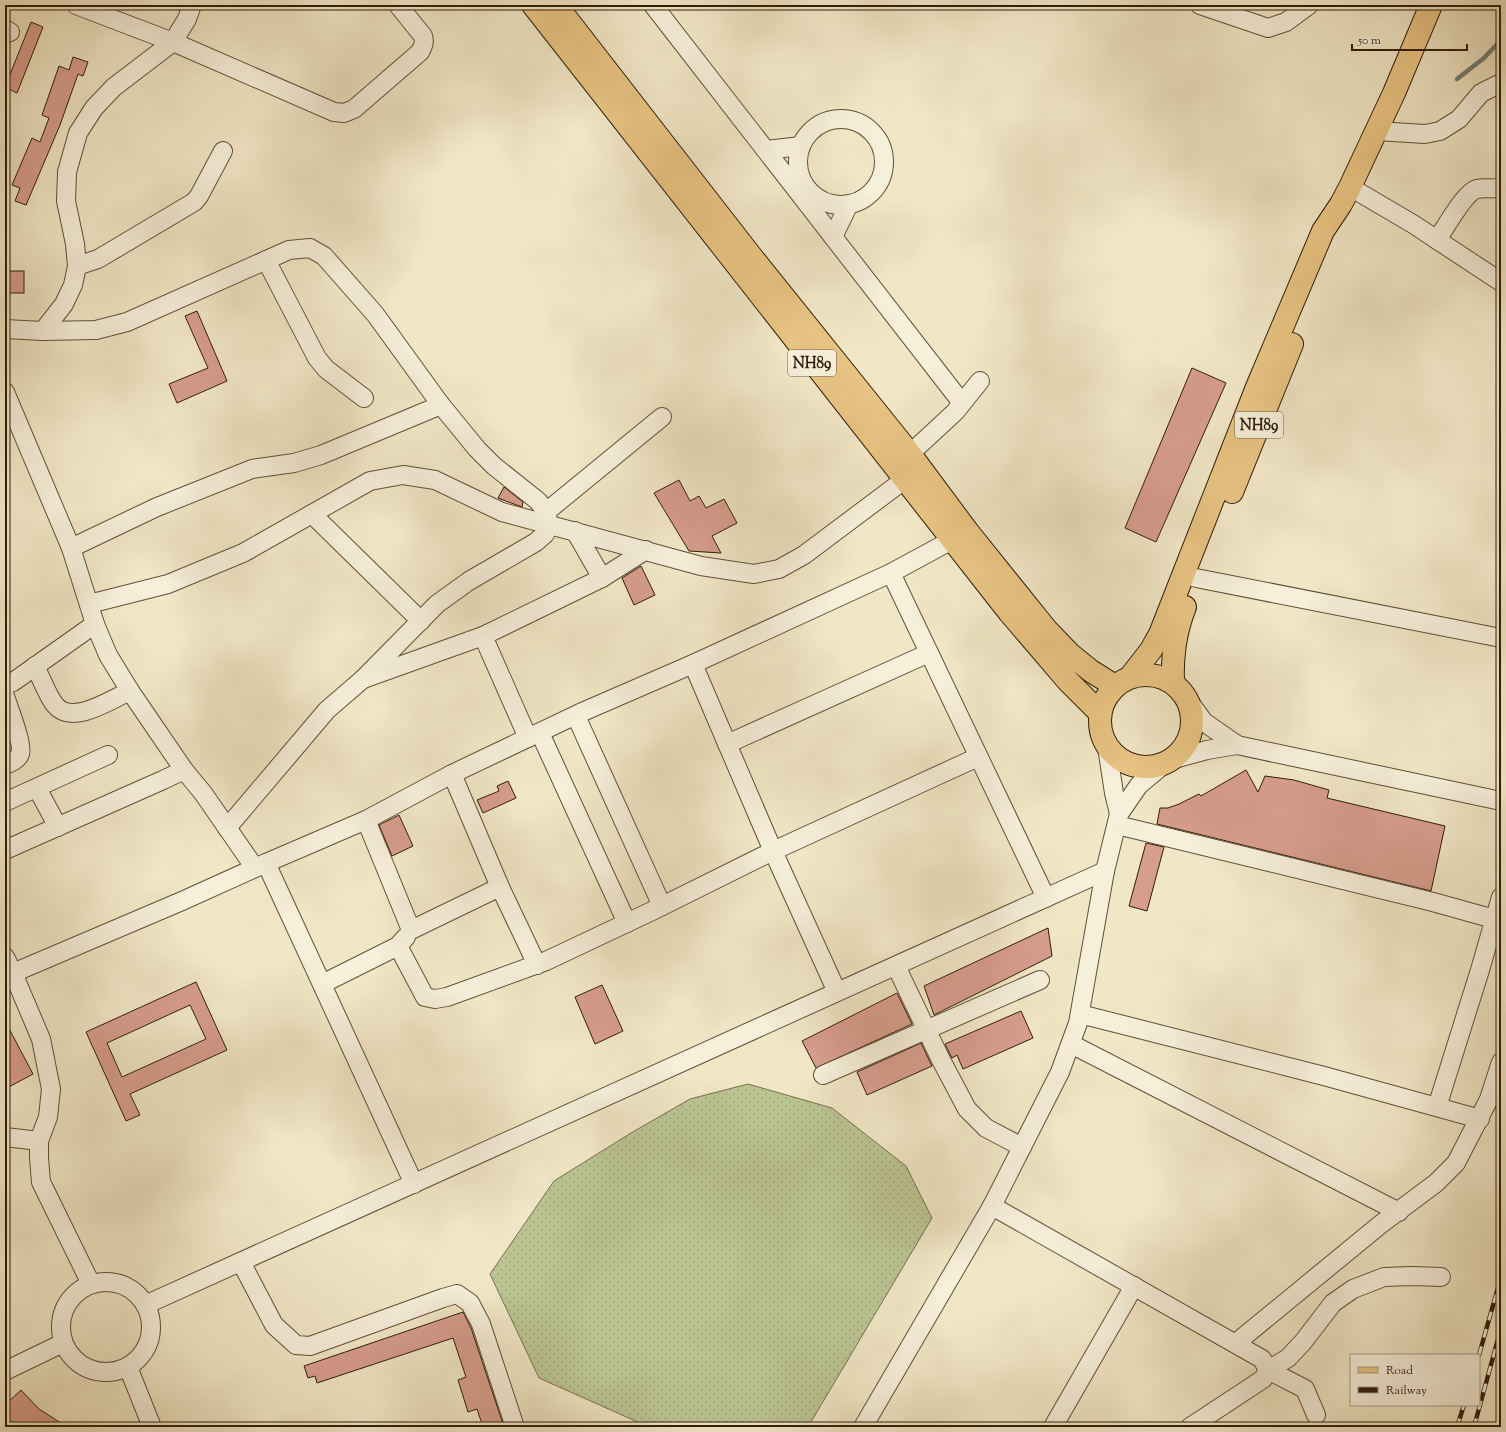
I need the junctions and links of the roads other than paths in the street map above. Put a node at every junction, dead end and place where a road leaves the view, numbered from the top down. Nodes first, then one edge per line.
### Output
1 (76, 5) edge
2 (192, 5) edge
3 (398, 5) edge
4 (533, 5) edge
5 (556, 5) edge
6 (653, 5) edge
7 (1200, 5) edge
8 (1309, 5) edge
9 (1432, 5) edge
10 (173, 42) junction
11 (1501, 83) edge
12 (620, 102) junction
13 (1376, 131) junction
14 (801, 146) junction
15 (766, 150) junction
16 (223, 151) dead end
17 (1501, 187) edge
18 (1346, 196) junction
19 (849, 204) junction
20 (833, 237) junction
21 (1437, 240) junction
22 (266, 260) junction
23 (77, 266) junction
24 (1501, 282) edge
25 (5, 329) edge
26 (43, 331) junction
27 (980, 381) dead end
28 (5, 392) edge
29 (364, 398) dead end
30 (962, 403) junction
31 (441, 405) junction
32 (662, 417) dead end
33 (907, 467) junction
34 (312, 514) junction
35 (548, 518) junction
36 (575, 531) junction
37 (960, 536) junction
38 (71, 548) junction
39 (646, 550) junction
40 (891, 573) junction
41 (602, 578) junction
42 (1196, 578) junction
43 (89, 604) junction
44 (420, 621) junction
45 (94, 624) junction
46 (483, 636) junction
47 (1501, 638) edge
48 (929, 653) junction
49 (693, 664) junction
50 (35, 666) junction
51 (363, 679) junction
52 (1122, 681) junction
53 (5, 685) edge
54 (1179, 689) junction
55 (130, 691) junction
56 (5, 696) edge
57 (1100, 714) junction
58 (576, 716) junction
59 (534, 736) junction
60 (727, 744) junction
61 (1237, 745) junction
62 (1107, 747) junction
63 (108, 755) dead end
64 (978, 757) junction
65 (1168, 762) junction
66 (5, 765) edge
67 (184, 770) junction
68 (452, 774) junction
69 (37, 788) junction
70 (1501, 801) edge
71 (5, 802) edge
72 (1118, 819) junction
73 (366, 820) junction
74 (58, 827) junction
75 (227, 828) junction
76 (5, 850) edge
77 (773, 851) junction
78 (260, 865) junction
79 (1106, 871) junction
80 (500, 887) junction
81 (1501, 897) edge
82 (1046, 898) junction
83 (662, 906) junction
84 (1494, 919) junction
85 (627, 923) junction
86 (412, 930) junction
87 (398, 946) junction
88 (9, 965) edge
89 (537, 965) junction
90 (896, 966) junction
91 (1040, 980) dead end
92 (322, 984) junction
93 (837, 992) junction
94 (1080, 1014) junction
95 (926, 1029) junction
96 (1071, 1044) junction
97 (1501, 1062) edge
98 (823, 1075) dead end
99 (1437, 1107) junction
100 (1480, 1119) junction
101 (5, 1137) edge
102 (39, 1140) junction
103 (1022, 1147) junction
104 (414, 1184) junction
105 (992, 1206) junction
106 (1398, 1212) junction
107 (241, 1262) junction
108 (1441, 1277) dead end
109 (91, 1284) junction
110 (1134, 1286) junction
111 (145, 1305) junction
112 (63, 1343) junction
113 (1236, 1343) junction
114 (128, 1367) junction
115 (1268, 1370) junction
116 (5, 1371) edge
117 (1316, 1415) dead end
118 (152, 1427) edge
119 (515, 1427) edge
120 (863, 1427) edge
121 (1053, 1427) edge
122 (1190, 1427) edge

1 - 10 street
2 - 10 street
3 - 10 street
4 - 12 main road, NH89
5 - 12 main road, NH89
6 - 15 street
7 - 8 street
9 - 13 main road, NH89
10 - 23 street
11 - 13 street
12 - 33 main road, NH89
13 - 18 main road, NH89
14 - 15 street
14 - 19 street
14 - 19 street
15 - 20 street
16 - 23 street
17 - 21 street
18 - 21 street
18 - 42 main road, NH89
18 - 52 main road, NH89
19 - 20 street
20 - 30 street
21 - 24 street
22 - 26 street
22 - 29 street
22 - 31 street
23 - 26 street
25 - 26 street
27 - 30 street
28 - 38 street
30 - 33 street
31 - 35 street
31 - 38 street
32 - 35 street
33 - 37 main road, NH89
33 - 39 street
34 - 35 street
34 - 43 street
34 - 44 street
35 - 36 street
35 - 44 street
36 - 39 street
36 - 41 street
37 - 40 street
37 - 52 main road, NH89
37 - 57 main road, NH89
38 - 43 street
39 - 41 street
40 - 48 street
40 - 49 street
41 - 46 street
42 - 47 street
42 - 54 main road, NH89
43 - 45 street
44 - 51 street
45 - 50 street
45 - 55 street
46 - 51 street
46 - 59 street
48 - 60 street
48 - 64 street
49 - 58 street
49 - 60 street
50 - 53 street
50 - 55 street
51 - 75 street
52 - 54 main road
52 - 57 main road, NH89
54 - 61 street
54 - 65 main road, NH89
55 - 67 street
56 - 66 street
57 - 62 main road, NH89
58 - 59 street
58 - 83 street
59 - 68 street
59 - 85 street
60 - 77 street
61 - 65 street
61 - 70 street
62 - 65 main road, NH89
62 - 72 street
63 - 69 street
64 - 77 street
64 - 82 street
65 - 72 street
67 - 74 street
67 - 75 street
68 - 73 street
68 - 80 street
69 - 71 street
69 - 74 street
72 - 79 street
72 - 84 street
73 - 78 street
73 - 86 street
74 - 76 street
75 - 78 street
77 - 83 street
77 - 93 street
78 - 88 street
78 - 92 street
79 - 82 street
79 - 94 street
80 - 86 street
80 - 89 street
81 - 84 street
82 - 90 street
83 - 85 street
84 - 99 street
85 - 89 street
86 - 87 street
87 - 89 street
87 - 92 street
88 - 102 street
90 - 93 street
90 - 95 street
91 - 95 street
92 - 104 street
93 - 104 street
94 - 96 street
94 - 99 street
95 - 98 street
95 - 103 street
96 - 103 street
96 - 106 street
97 - 100 street
99 - 100 street
100 - 106 street
101 - 102 street
102 - 109 street
103 - 105 street
104 - 107 street
105 - 110 street
105 - 120 street
106 - 113 street
107 - 111 street
107 - 119 street
108 - 115 street
109 - 111 street
109 - 112 street
110 - 113 street
110 - 121 street
111 - 114 street
112 - 114 street
112 - 116 street
113 - 115 street
114 - 118 street
115 - 117 street
115 - 122 street

